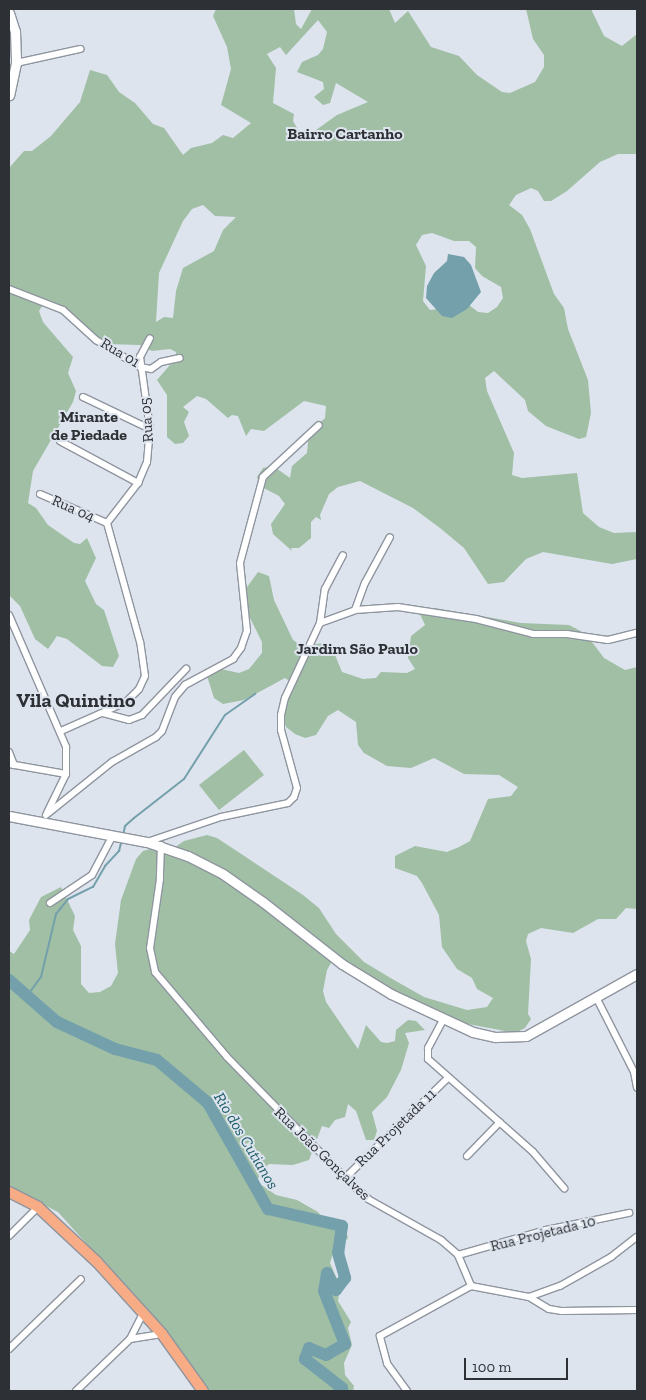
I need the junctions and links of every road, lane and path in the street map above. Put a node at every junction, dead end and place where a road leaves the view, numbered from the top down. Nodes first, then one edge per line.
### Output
1 (9, 13) edge
2 (80, 49) dead end
3 (16, 63) junction
4 (9, 95) edge
5 (9, 289) edge
6 (150, 338) dead end
7 (180, 358) dead end
8 (140, 367) junction
9 (83, 397) dead end
10 (319, 425) dead end
11 (150, 429) junction
12 (60, 441) dead end
13 (138, 483) junction
14 (40, 494) dead end
15 (106, 523) junction
16 (390, 537) dead end
17 (343, 555) dead end
18 (355, 610) junction
19 (9, 615) edge
20 (320, 622) junction
21 (637, 633) edge
22 (186, 670) dead end
23 (103, 713) junction
24 (61, 731) junction
25 (9, 752) edge
26 (12, 764) edge
27 (66, 774) junction
28 (9, 816) edge
29 (45, 818) junction
30 (115, 835) junction
31 (147, 842) junction
32 (161, 846) junction
33 (50, 904) dead end
34 (637, 974) edge
35 (596, 997) junction
36 (444, 1020) junction
37 (448, 1078) junction
38 (637, 1088) edge
39 (500, 1122) junction
40 (467, 1156) dead end
41 (345, 1178) junction
42 (564, 1188) dead end
43 (9, 1192) edge
44 (38, 1207) junction
45 (629, 1213) dead end
46 (9, 1236) edge
47 (637, 1237) edge
48 (458, 1255) junction
49 (81, 1279) dead end
50 (471, 1286) junction
51 (529, 1298) junction
52 (637, 1310) edge
53 (143, 1313) junction
54 (162, 1334) junction
55 (130, 1339) junction
56 (9, 1349) edge
57 (76, 1391) edge
58 (203, 1391) edge
59 (407, 1391) edge

1 - 3 main road
2 - 3 street
3 - 4 main road
5 - 8 street, Rua 01
6 - 8 street, Rua 05
7 - 8 street, Rua 01
8 - 11 street, Rua 05
9 - 11 street
10 - 29 street
11 - 13 street, Rua 05
12 - 13 street
13 - 15 street, Rua 05
14 - 15 street, Rua 04
15 - 23 street
16 - 18 street
17 - 20 street
18 - 20 street
18 - 21 street
19 - 24 street
20 - 31 street
22 - 23 street
23 - 24 street
24 - 27 street
25 - 26 street
26 - 27 street
27 - 29 street
28 - 29 main road
29 - 30 main road
30 - 31 main road
30 - 33 street
31 - 32 main road
32 - 36 main road
32 - 41 street, Rua João Gonçalves
34 - 35 main road
35 - 36 main road
35 - 38 street
36 - 37 street
37 - 39 street
37 - 41 street, Rua Projetada 11
39 - 40 street
39 - 42 street
41 - 48 street, Rua João Gonçalves
43 - 44 main road
44 - 46 street
44 - 53 main road
45 - 48 street, Rua Projetada 10
47 - 51 street
48 - 50 street, Rua João Gonçalves
49 - 56 street
50 - 51 street
50 - 59 street
51 - 52 street
53 - 54 main road
53 - 55 street
54 - 55 street
54 - 58 main road
55 - 57 street

